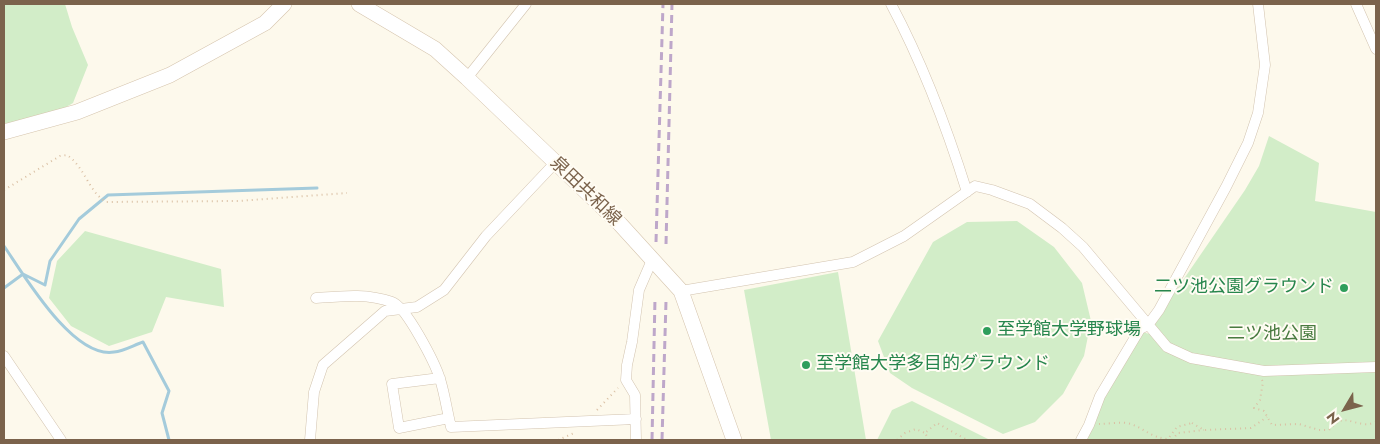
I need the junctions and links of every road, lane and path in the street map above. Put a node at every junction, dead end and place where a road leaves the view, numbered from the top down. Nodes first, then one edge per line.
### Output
1 (284, 4) edge
2 (359, 4) edge
3 (526, 4) edge
4 (891, 4) edge
5 (1258, 4) edge
6 (1356, 4) edge
7 (1376, 49) edge
8 (467, 78) junction
9 (4, 132) edge
10 (555, 163) junction
11 (4, 190) edge
12 (966, 192) junction
13 (347, 193) dead end
14 (652, 260) junction
15 (681, 291) junction
16 (316, 298) dead end
17 (403, 310) junction
18 (1148, 325) junction
19 (4, 356) edge
20 (1376, 367) edge
21 (1264, 371) junction
22 (440, 378) junction
23 (1267, 417) junction
24 (449, 418) junction
25 (636, 419) junction
26 (1376, 422) edge
27 (1089, 425) junction
28 (1204, 430) junction
29 (925, 433) junction
30 (61, 440) edge
31 (310, 440) edge
32 (636, 440) edge
33 (734, 440) edge
34 (897, 440) edge
35 (929, 440) edge
36 (967, 440) edge
37 (1081, 440) edge
38 (1172, 440) edge

1 - 9 main road
2 - 8 main road, 泉田共和線
3 - 8 street
4 - 12 street
5 - 18 street
6 - 7 street
8 - 10 main road, 泉田共和線
10 - 14 main road, 泉田共和線
10 - 17 street
11 - 13 path
12 - 15 street
12 - 18 street
14 - 15 main road, 泉田共和線
14 - 25 street
15 - 33 main road, 泉田共和線
16 - 17 street
17 - 22 street
17 - 31 street
18 - 21 street
18 - 27 street
19 - 30 street
20 - 21 street
21 - 23 path
22 - 24 street
22 - 24 street
23 - 26 path
23 - 28 path
24 - 25 street
25 - 32 street
27 - 28 path
27 - 37 street
28 - 38 path
29 - 34 path
29 - 35 path
29 - 36 path

